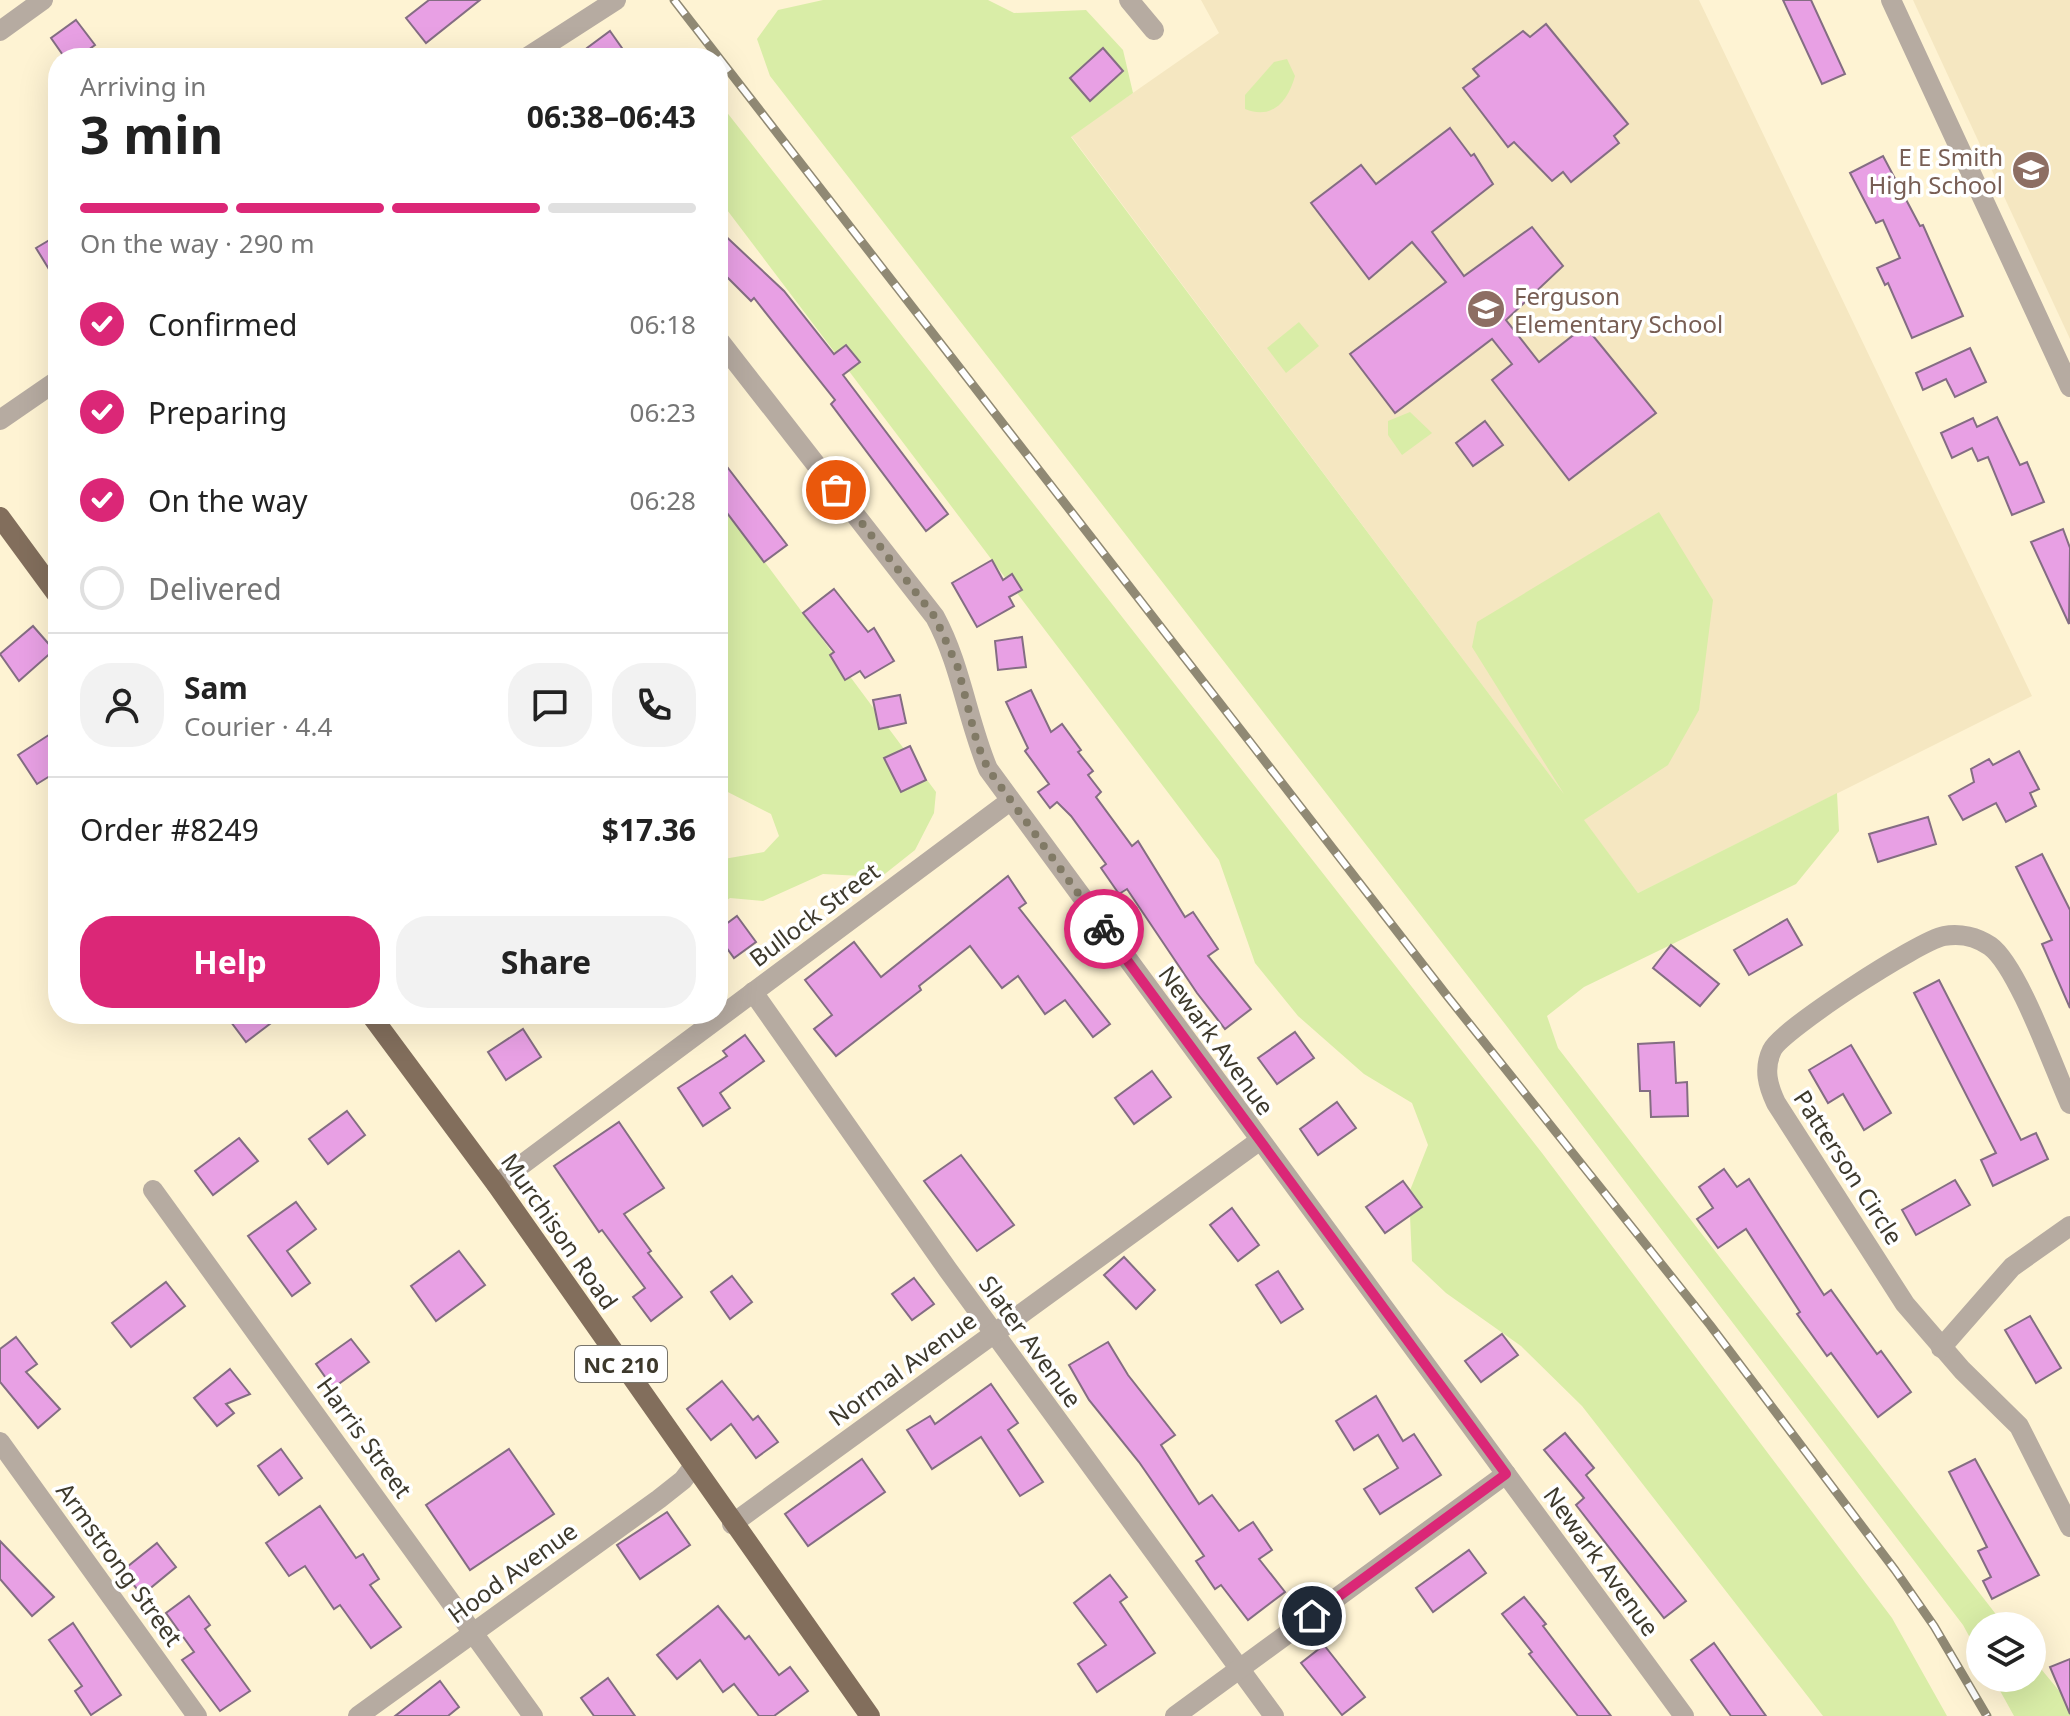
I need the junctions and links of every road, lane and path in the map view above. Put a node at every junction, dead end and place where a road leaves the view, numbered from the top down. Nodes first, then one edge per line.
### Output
1 (43, 0) edge
2 (616, 0) edge
3 (1129, 0) edge
4 (1891, 0) edge
5 (1154, 30) dead end
6 (0, 31) edge
7 (543, 48) edge
8 (728, 352) edge
9 (48, 387) edge
10 (2070, 387) edge
11 (0, 420) edge
12 (0, 517) edge
13 (48, 582) edge
14 (1010, 801) junction
15 (753, 992) junction
16 (728, 1011) edge
17 (377, 1024) edge
18 (710, 1024) edge
19 (2070, 1104) edge
20 (1259, 1141) junction
21 (496, 1184) junction
22 (153, 1190) dead end
23 (2070, 1226) edge
24 (994, 1333) junction
25 (1941, 1348) junction
26 (0, 1442) edge
27 (693, 1467) junction
28 (1506, 1474) junction
29 (732, 1524) junction
30 (2070, 1527) edge
31 (473, 1632) junction
32 (1239, 1669) junction
33 (197, 1716) edge
34 (358, 1716) edge
35 (533, 1716) edge
36 (870, 1716) edge
37 (1175, 1716) edge
38 (1274, 1716) edge
39 (1684, 1716) edge

1 - 6 street
2 - 7 street
3 - 5 street
4 - 10 street
8 - 14 street, Newark Avenue
9 - 11 street
12 - 13 main road
14 - 15 street, Bullock Street
14 - 20 street, Newark Avenue
15 - 16 street, Bullock Street
15 - 24 street, Slater Avenue
17 - 21 main road, Murchison Road / NC 210
18 - 21 street, Bullock Street
19 - 25 street, Patterson Circle
20 - 24 street, Normal Avenue
20 - 28 street, Newark Avenue
21 - 27 main road, Murchison Road / NC 210
22 - 31 street, Harris Street
23 - 25 street
24 - 29 street, Normal Avenue
24 - 32 street, Slater Avenue
25 - 30 street, Patterson Circle
26 - 33 street, Armstrong Street
27 - 29 main road, Murchison Road / NC 210
27 - 31 street, Hood Avenue
28 - 32 street
28 - 39 street, Newark Avenue
29 - 36 main road, Murchison Road / NC 210
31 - 34 street, Hood Avenue
31 - 35 street, Harris Street
32 - 37 street
32 - 38 street, Slater Avenue

